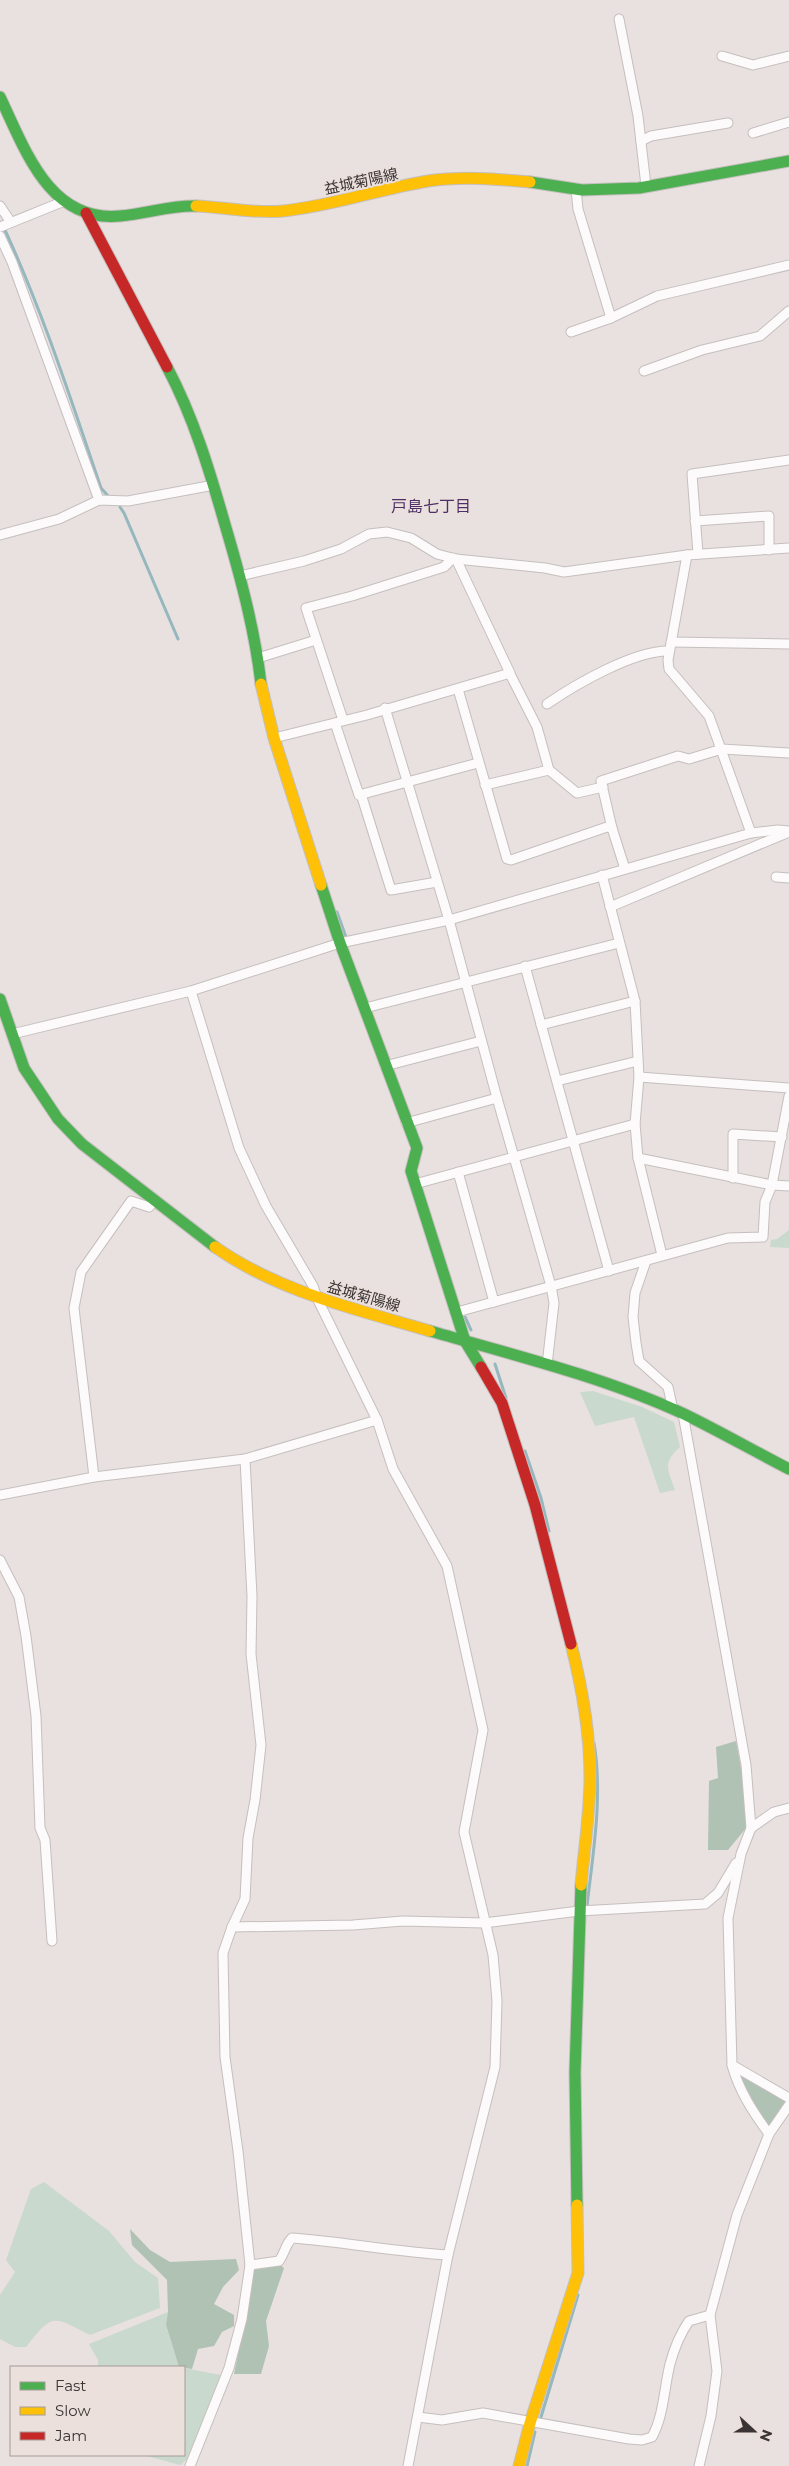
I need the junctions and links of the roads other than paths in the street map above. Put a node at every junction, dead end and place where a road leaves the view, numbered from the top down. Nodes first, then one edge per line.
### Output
1 (618, 19) dead end
2 (722, 56) dead end
3 (789, 56) edge
4 (0, 97) edge
5 (789, 122) edge
6 (728, 123) dead end
7 (753, 133) dead end
8 (641, 141) junction
9 (789, 160) edge
10 (646, 186) junction
11 (576, 189) junction
12 (62, 202) junction
13 (0, 206) edge
14 (86, 213) junction
15 (10, 221) junction
16 (0, 226) edge
17 (0, 236) edge
18 (789, 265) edge
19 (789, 312) edge
20 (611, 318) junction
21 (571, 332) dead end
22 (644, 371) dead end
23 (789, 460) edge
24 (214, 485) junction
25 (99, 500) junction
26 (695, 521) junction
27 (0, 535) edge
28 (789, 548) edge
29 (769, 550) junction
30 (698, 554) junction
31 (687, 555) junction
32 (455, 558) junction
33 (240, 576) junction
34 (316, 640) junction
35 (789, 644) edge
36 (670, 646) junction
37 (258, 658) junction
38 (509, 672) junction
39 (458, 689) junction
40 (548, 704) dead end
41 (385, 708) junction
42 (339, 721) junction
43 (274, 738) junction
44 (722, 749) junction
45 (789, 753) edge
46 (478, 763) junction
47 (549, 770) junction
48 (408, 783) junction
49 (485, 785) junction
50 (603, 787) junction
51 (361, 794) junction
52 (612, 828) junction
53 (789, 832) edge
54 (751, 833) junction
55 (625, 869) junction
56 (602, 875) junction
57 (776, 877) dead end
58 (789, 878) edge
59 (437, 882) junction
60 (610, 907) junction
61 (449, 920) junction
62 (340, 943) junction
63 (619, 943) junction
64 (525, 966) junction
65 (465, 983) junction
66 (191, 991) junction
67 (0, 999) edge
68 (634, 1001) junction
69 (365, 1008) junction
70 (541, 1025) junction
71 (12, 1034) junction
72 (0, 1038) edge
73 (481, 1041) junction
74 (638, 1061) junction
75 (386, 1066) junction
76 (638, 1078) junction
77 (557, 1081) junction
78 (789, 1088) edge
79 (789, 1096) edge
80 (497, 1098) junction
81 (406, 1123) junction
82 (635, 1124) junction
83 (782, 1137) junction
84 (573, 1141) junction
85 (514, 1158) junction
86 (638, 1158) junction
87 (458, 1172) junction
88 (732, 1178) junction
89 (415, 1184) junction
90 (772, 1186) junction
91 (789, 1186) edge
92 (154, 1201) junction
93 (662, 1255) junction
94 (646, 1261) junction
95 (609, 1270) junction
96 (551, 1286) junction
97 (317, 1298) junction
98 (494, 1302) junction
99 (457, 1312) junction
100 (466, 1341) junction
101 (547, 1365) junction
102 (678, 1412) junction
103 (377, 1420) junction
104 (245, 1459) junction
105 (789, 1469) edge
106 (94, 1477) junction
107 (0, 1495) edge
108 (0, 1560) edge
109 (789, 1808) edge
110 (751, 1828) junction
111 (741, 1854) junction
112 (579, 1911) junction
113 (484, 1922) junction
114 (232, 1927) junction
115 (52, 1941) dead end
116 (732, 2065) junction
117 (789, 2098) edge
118 (789, 2106) edge
119 (769, 2134) junction
120 (448, 2255) junction
121 (250, 2266) junction
122 (710, 2315) junction
123 (418, 2417) junction
124 (530, 2423) junction
125 (190, 2466) edge
126 (408, 2466) edge
127 (519, 2466) edge
128 (699, 2466) edge

1 - 8 street
2 - 3 street
4 - 12 street, 益城菊陽線
5 - 7 street
6 - 8 street
8 - 10 street
9 - 10 street, 益城菊陽線
10 - 11 street, 益城菊陽線
11 - 14 street, 益城菊陽線
11 - 20 street
12 - 14 street, 益城菊陽線
12 - 15 street
13 - 15 street
14 - 24 street
15 - 16 street
17 - 25 street
18 - 20 street
19 - 22 street
20 - 21 street
23 - 26 street
24 - 25 street
24 - 33 street
25 - 27 street
26 - 29 street
26 - 30 street
28 - 29 street
29 - 30 street
30 - 31 street
31 - 32 street
31 - 36 street
32 - 33 street
32 - 34 street
32 - 38 street
33 - 37 street
34 - 37 street
34 - 42 street
35 - 36 street
36 - 40 street
36 - 44 street
37 - 43 street
38 - 39 street
38 - 47 street
39 - 41 street
39 - 46 street
41 - 42 street
41 - 48 street
42 - 43 street
42 - 51 street
43 - 62 street
44 - 45 street
44 - 50 street
44 - 54 street
46 - 48 street
46 - 49 street
47 - 49 street
47 - 50 street
48 - 51 street
48 - 59 street
49 - 52 street
50 - 52 street
51 - 59 street
52 - 55 street
53 - 54 street
53 - 60 street
54 - 55 street
55 - 56 street
56 - 60 street
56 - 61 street
57 - 58 street
59 - 61 street
60 - 63 street
61 - 62 street
61 - 65 street
62 - 66 street
62 - 69 street
63 - 64 street
63 - 68 street
64 - 65 street
64 - 70 street
65 - 69 street
65 - 73 street
66 - 71 street
66 - 97 street
67 - 71 street, 益城菊陽線
68 - 70 street
68 - 74 street
69 - 75 street
70 - 77 street
71 - 72 street
71 - 92 street, 益城菊陽線
73 - 75 street
73 - 80 street
74 - 76 street
74 - 77 street
75 - 81 street
76 - 78 street
76 - 82 street
77 - 84 street
79 - 83 street
80 - 81 street
80 - 85 street
81 - 89 street
82 - 84 street
82 - 86 street
83 - 88 street
83 - 90 street
84 - 85 street
84 - 95 street
85 - 87 street
85 - 96 street
86 - 88 street
86 - 93 street
87 - 89 street
87 - 98 street
88 - 90 street
89 - 99 street
90 - 91 street
90 - 93 street
92 - 97 street, 益城菊陽線
92 - 106 street
93 - 94 street
94 - 95 street
94 - 102 street
95 - 96 street
96 - 98 street
96 - 101 street
97 - 100 street, 益城菊陽線
97 - 103 street
98 - 99 street
99 - 100 street
100 - 101 street, 益城菊陽線
100 - 112 street
101 - 102 street, 益城菊陽線
102 - 105 street, 益城菊陽線
102 - 110 street
103 - 104 street
103 - 113 street
104 - 106 street
104 - 114 street
106 - 107 street
108 - 115 street
109 - 110 street
110 - 111 street
111 - 112 street
111 - 116 street
112 - 113 street
112 - 124 street
113 - 114 street
113 - 120 street
114 - 121 street
116 - 117 street
116 - 119 street
118 - 119 street
119 - 122 street
120 - 121 street
120 - 123 street
121 - 125 street
122 - 124 street
122 - 128 street
123 - 124 street
123 - 126 street
124 - 127 street

